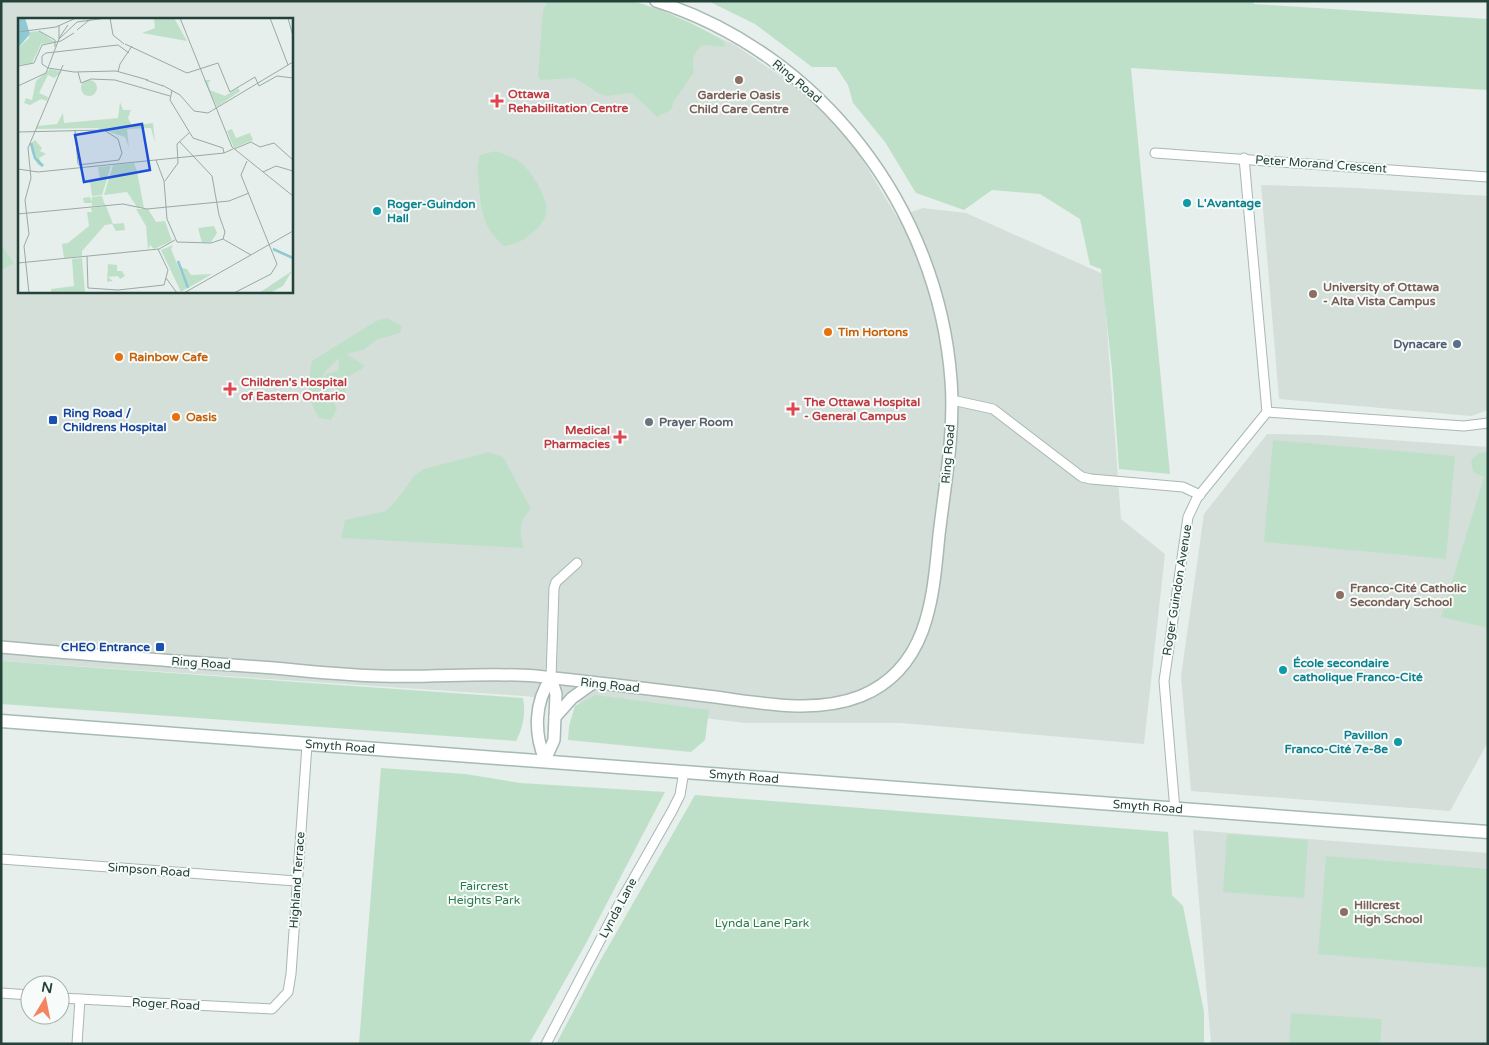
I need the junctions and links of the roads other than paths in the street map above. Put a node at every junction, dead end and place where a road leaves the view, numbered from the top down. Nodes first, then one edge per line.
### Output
1 (656, 1) edge
2 (1155, 152) dead end
3 (1244, 158) junction
4 (1488, 177) edge
5 (952, 400) junction
6 (1267, 412) junction
7 (1488, 423) edge
8 (1200, 495) junction
9 (577, 563) dead end
10 (1, 647) edge
11 (551, 678) junction
12 (593, 683) junction
13 (555, 717) junction
14 (1, 721) edge
15 (307, 745) junction
16 (545, 760) junction
17 (684, 771) junction
18 (1175, 810) junction
19 (1488, 832) edge
20 (1, 859) edge
21 (296, 881) junction
22 (1, 993) edge
23 (20, 994) edge
24 (70, 998) edge
25 (80, 999) junction
26 (272, 1009) joint
27 (77, 1044) edge
28 (546, 1044) edge

1 - 5 street, Ring Road
2 - 3 street, Peter Morand Crescent
3 - 4 street, Peter Morand Crescent
3 - 6 street
5 - 8 street
5 - 12 street, Ring Road
6 - 7 street
6 - 8 street, Roger Guindon Avenue
8 - 18 street, Roger Guindon Avenue
9 - 11 street
10 - 11 street, Ring Road
11 - 12 street, Ring Road
11 - 13 street
11 - 16 street
12 - 13 street
13 - 16 street
14 - 15 main road, Smyth Road
15 - 16 main road, Smyth Road
15 - 21 street, Highland Terrace
16 - 17 main road, Smyth Road
17 - 18 main road, Smyth Road
17 - 28 street, Lynda Lane
18 - 19 main road, Smyth Road
20 - 21 street, Simpson Road
21 - 26 street, Highland Terrace
22 - 23 street
24 - 25 street, Roger Road
25 - 26 street, Roger Road
25 - 27 street

